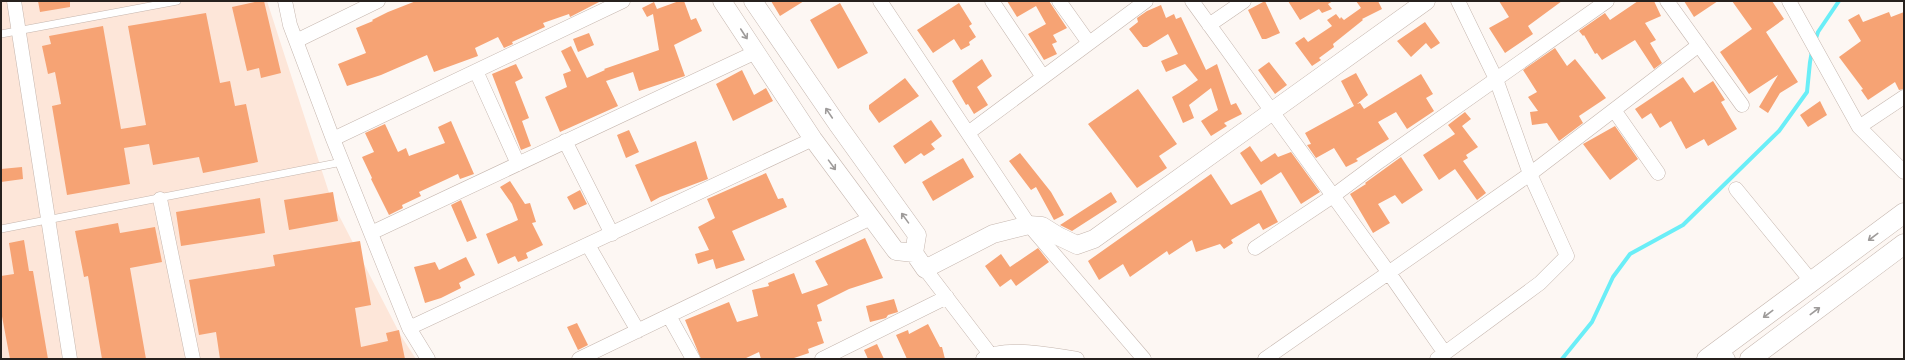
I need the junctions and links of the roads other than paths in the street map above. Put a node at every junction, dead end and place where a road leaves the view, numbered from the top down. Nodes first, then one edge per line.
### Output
1 (14, 1) edge
2 (177, 1) edge
3 (284, 1) edge
4 (378, 1) edge
5 (623, 1) edge
6 (722, 1) edge
7 (753, 1) edge
8 (880, 1) edge
9 (992, 1) edge
10 (1060, 1) edge
11 (1146, 1) edge
12 (1192, 1) edge
13 (1244, 1) edge
14 (1426, 1) edge
15 (1458, 1) edge
16 (1607, 1) edge
17 (1667, 1) edge
18 (1789, 1) edge
19 (1209, 25) junction
20 (18, 31) junction
21 (1, 34) edge
22 (296, 41) junction
23 (1089, 43) junction
24 (1699, 45) junction
25 (756, 52) junction
26 (476, 71) junction
27 (1043, 77) junction
28 (1496, 79) junction
29 (1904, 97) edge
30 (1742, 105) dead end
31 (1614, 110) junction
32 (1272, 112) junction
33 (1859, 127) junction
34 (968, 133) junction
35 (333, 138) junction
36 (813, 139) junction
37 (565, 141) junction
38 (342, 162) junction
39 (518, 164) junction
40 (1904, 172) edge
41 (1658, 173) dead end
42 (1530, 174) junction
43 (1736, 189) dead end
44 (1333, 196) junction
45 (160, 199) junction
46 (1904, 213) edge
47 (871, 218) junction
48 (48, 220) junction
49 (1028, 225) junction
50 (1, 229) edge
51 (371, 233) junction
52 (612, 234) junction
53 (1904, 244) edge
54 (588, 245) junction
55 (1255, 248) dead end
56 (914, 253) junction
57 (925, 269) junction
58 (1388, 273) junction
59 (1812, 282) junction
60 (947, 298) junction
61 (669, 316) junction
62 (409, 328) junction
63 (638, 331) junction
64 (1440, 356) edge
65 (1719, 356) edge
66 (986, 357) edge
67 (70, 359) edge
68 (193, 359) edge
69 (428, 359) edge
70 (579, 359) edge
71 (693, 359) edge
72 (822, 359) edge
73 (1077, 359) edge
74 (1144, 359) edge
75 (1265, 359) edge
76 (1750, 359) edge

1 - 20 street
2 - 20 lane
3 - 22 street
4 - 22 street
5 - 26 street
6 -> 25 street
56 -> 7 street
8 - 34 street
9 - 27 street
10 - 23 street
11 - 23 street
12 - 19 street
13 - 19 street
14 - 32 street
15 - 28 street
16 - 28 street
17 - 24 street
18 - 33 street
19 - 32 street
20 - 21 lane
20 - 48 street
22 - 35 street
23 - 27 street
24 - 30 street
24 - 31 street
25 - 36 street
25 - 37 street
26 - 35 street
26 - 39 street
27 - 34 street
28 - 42 street
28 - 44 street
29 - 33 street
31 - 41 street
31 - 42 street
32 - 44 street
32 - 49 street
33 - 40 street
34 - 49 street
35 - 38 street
36 -> 47 street
36 - 52 street
37 - 39 street
37 - 52 street
38 - 45 lane
38 - 51 street
39 - 51 street
42 - 58 street
42 - 64 street
43 - 59 street
44 - 55 street
44 - 58 street
45 - 48 lane
45 - 68 street
46 -> 59 main road
47 - 56 street
47 - 61 street
48 - 50 lane
48 - 67 street
49 - 57 street
49 - 74 street
51 - 62 street
52 - 54 street
76 -> 53 main road
54 - 62 street
54 - 63 street
56 - 57 street
57 - 60 street
58 - 64 street
58 - 75 street
59 -> 65 main road
60 - 66 street
60 - 72 street
61 - 63 street
61 - 71 street
62 - 69 street
63 - 70 street
66 - 73 street

